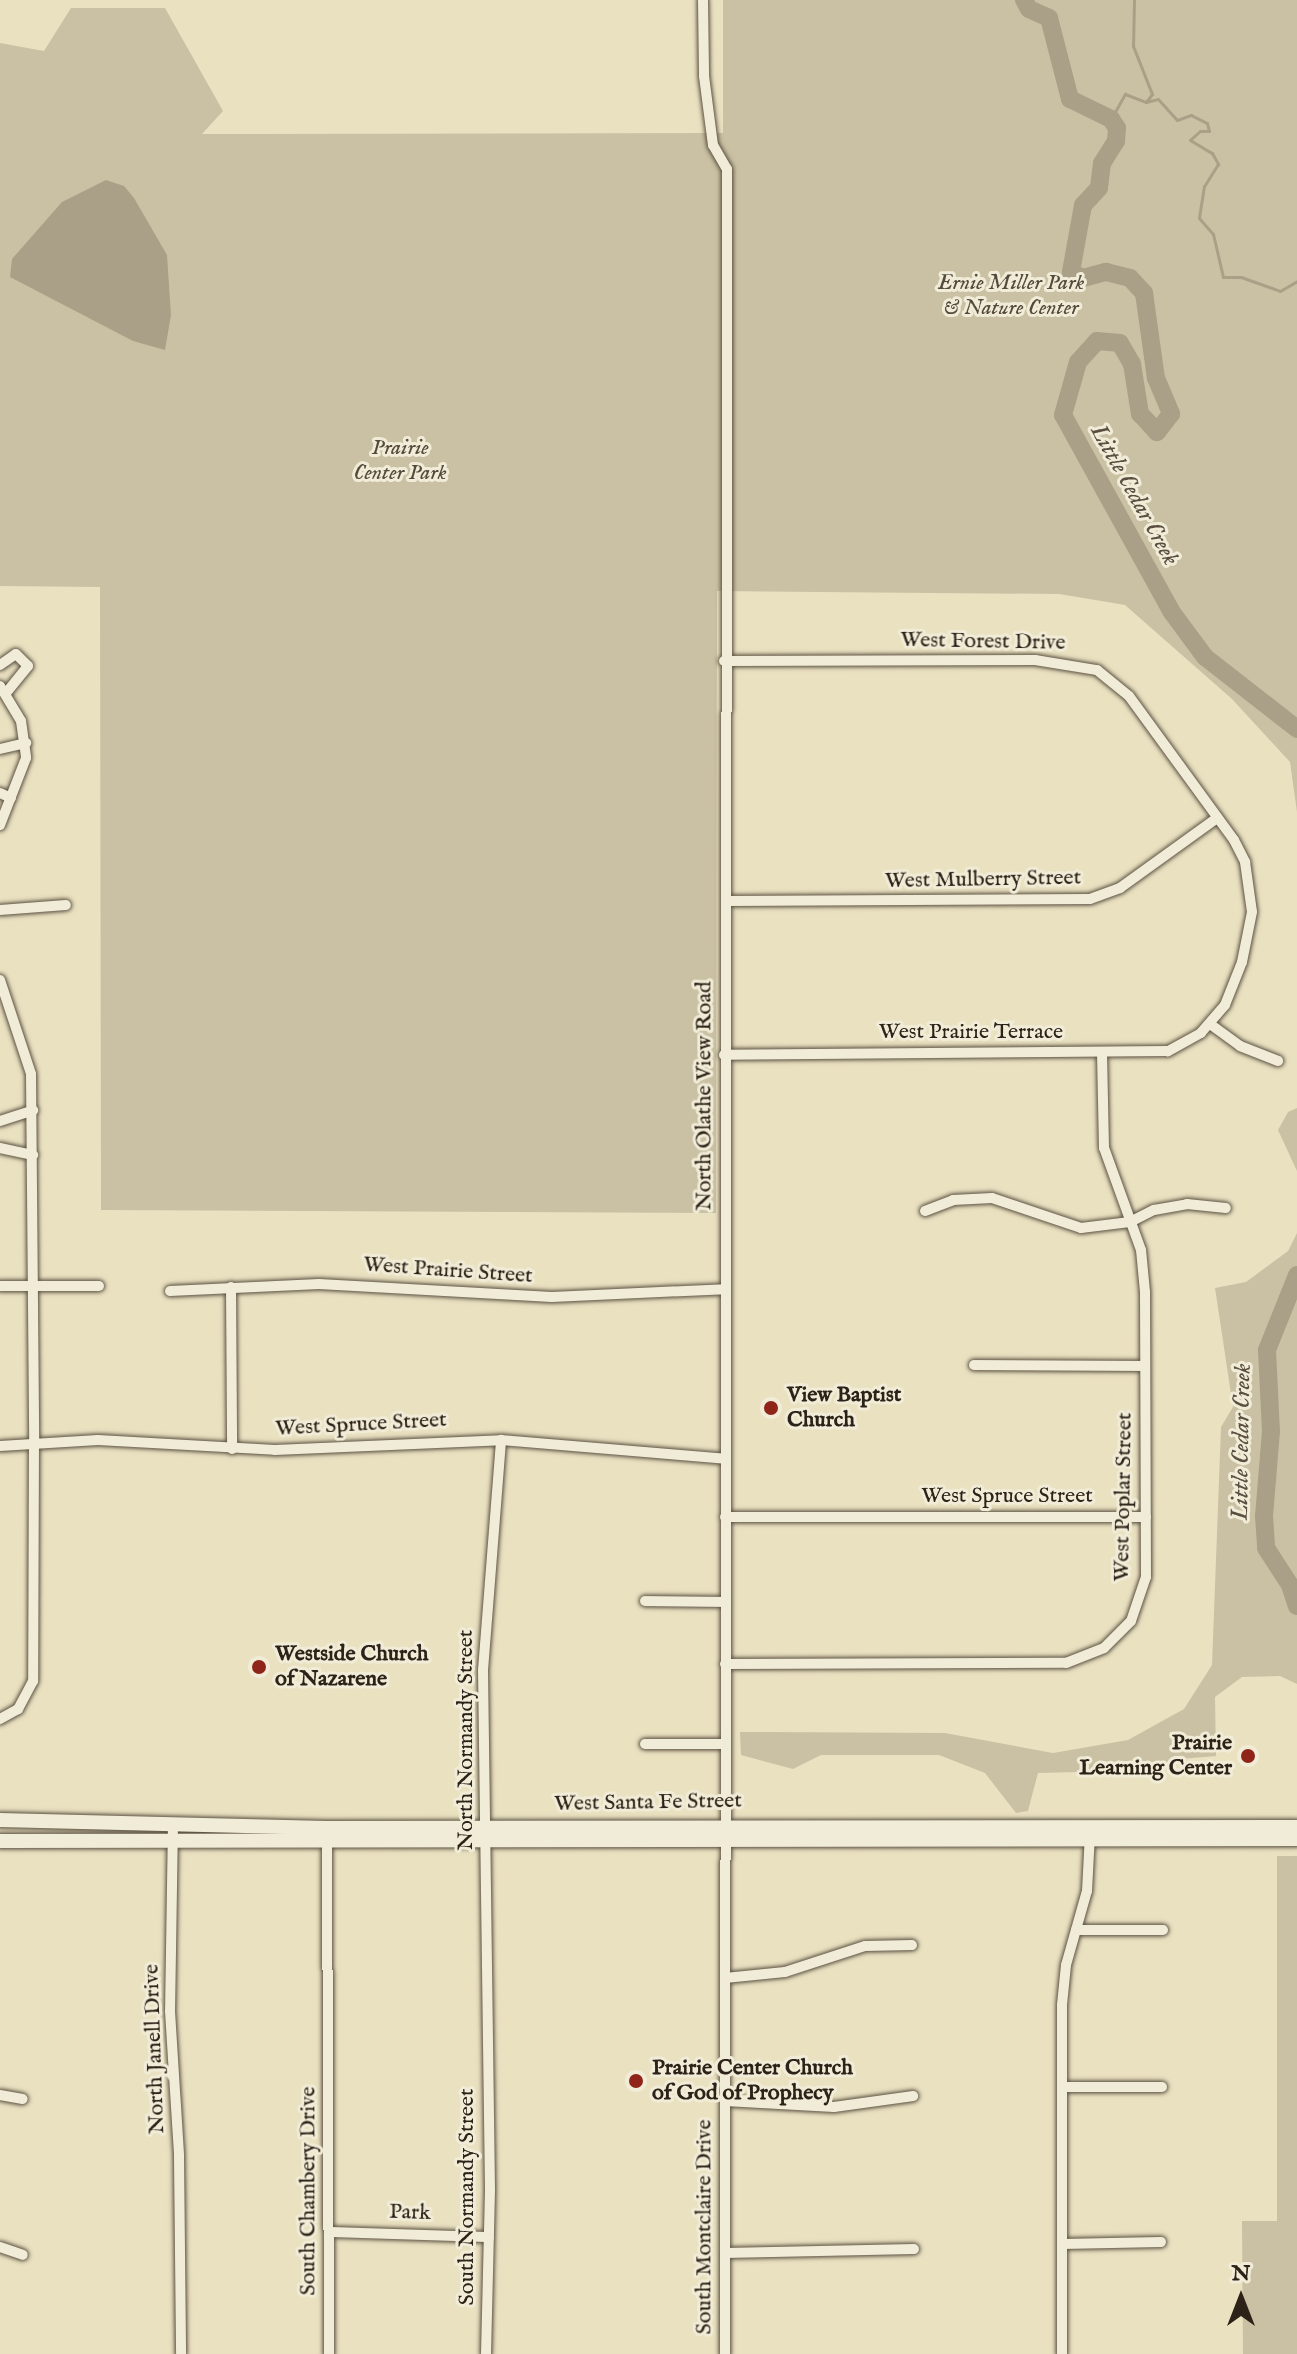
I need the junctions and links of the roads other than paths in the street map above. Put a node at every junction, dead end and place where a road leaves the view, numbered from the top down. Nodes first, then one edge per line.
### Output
1 (703, 0) edge
2 (724, 661) junction
3 (0, 665) edge
4 (3, 690) edge
5 (26, 743) junction
6 (0, 749) edge
7 (0, 793) edge
8 (11, 798) junction
9 (1217, 818) junction
10 (0, 825) edge
11 (726, 901) junction
12 (66, 905) dead end
13 (0, 910) edge
14 (0, 980) edge
15 (1210, 1024) junction
16 (1102, 1053) junction
17 (724, 1055) junction
18 (1278, 1061) dead end
19 (33, 1110) junction
20 (0, 1121) edge
21 (0, 1148) edge
22 (33, 1155) junction
23 (1226, 1208) dead end
24 (925, 1211) dead end
25 (1130, 1222) junction
26 (0, 1286) edge
27 (33, 1286) junction
28 (99, 1286) dead end
29 (231, 1287) junction
30 (725, 1289) junction
31 (170, 1291) dead end
32 (974, 1365) dead end
33 (1145, 1366) junction
34 (501, 1440) junction
35 (34, 1441) junction
36 (0, 1446) edge
37 (232, 1449) junction
38 (725, 1459) junction
39 (725, 1517) junction
40 (1146, 1517) junction
41 (645, 1601) dead end
42 (725, 1602) junction
43 (725, 1664) junction
44 (0, 1719) edge
45 (645, 1744) dead end
46 (725, 1744) junction
47 (0, 1820) edge
48 (173, 1823) junction
49 (725, 1824) junction
50 (1297, 1827) edge
51 (327, 1834) junction
52 (487, 1834) junction
53 (1090, 1834) junction
54 (1297, 1839) edge
55 (173, 1840) junction
56 (0, 1841) edge
57 (725, 1843) junction
58 (1076, 1930) junction
59 (1163, 1930) dead end
60 (912, 1945) dead end
61 (725, 1978) junction
62 (489, 2041) joint
63 (1062, 2087) junction
64 (1162, 2087) dead end
65 (0, 2095) edge
66 (913, 2096) dead end
67 (23, 2099) dead end
68 (725, 2101) junction
69 (329, 2232) junction
70 (489, 2237) junction
71 (1161, 2242) dead end
72 (1062, 2244) junction
73 (0, 2247) edge
74 (914, 2249) dead end
75 (725, 2253) junction
76 (23, 2255) dead end
77 (181, 2354) edge
78 (329, 2354) edge
79 (486, 2354) edge
80 (725, 2354) edge
81 (1062, 2354) edge

1 - 2 street, North Olathe View Road
2 - 9 street, West Forest Drive
2 - 11 street, North Olathe View Road
3 - 4 street
4 - 5 street
5 - 6 street
5 - 8 street
7 - 8 street
8 - 10 street
9 - 11 street, West Mulberry Street
9 - 15 street, West Prairie Terrace
11 - 17 street, North Olathe View Road
12 - 13 street
14 - 19 street
15 - 16 street, West Prairie Terrace
15 - 18 street
16 - 17 street, West Prairie Terrace
16 - 25 street, West Poplar Street
17 - 30 street, North Olathe View Road
19 - 20 street
19 - 22 street
21 - 22 street
22 - 27 street
23 - 25 street
24 - 25 street
25 - 33 street, West Poplar Street
26 - 27 street
27 - 28 street
27 - 35 street
29 - 30 street, West Prairie Street
29 - 31 street, West Prairie Street
29 - 37 street
30 - 38 street, North Olathe View Road
32 - 33 street
33 - 40 street, West Poplar Street
34 - 37 street, West Spruce Street
34 - 38 street, West Spruce Street
34 - 52 street, North Normandy Street
35 - 36 street, West Spruce Street
35 - 37 street, West Spruce Street
35 - 44 street
38 - 39 street, North Olathe View Road
39 - 40 street, West Spruce Street
39 - 42 street, North Olathe View Road
40 - 43 street, West Poplar Street
41 - 42 street
42 - 43 street, North Olathe View Road
43 - 46 street, North Olathe View Road
45 - 46 street
46 - 49 street, North Olathe View Road
47 - 48 street, West Santa Fe Street
48 - 51 street, West Santa Fe Street
48 - 55 street, North Janell Drive
49 - 52 street, West Santa Fe Street
49 - 53 street, West Santa Fe Street
49 - 57 street, North Olathe View Road
50 - 53 street, West Santa Fe Street
51 - 52 street, West Santa Fe Street
51 - 55 street, West Santa Fe Street
51 - 69 street, South Chambery Drive
52 - 57 street, West Santa Fe Street
52 - 62 street, North Normandy Street
53 - 54 street, West Santa Fe Street
53 - 57 street, West Santa Fe Street
53 - 58 street
55 - 56 street, West Santa Fe Street
55 - 77 street, North Janell Drive
57 - 61 street, North Olathe View Road
58 - 59 street
58 - 63 street
60 - 61 street
61 - 68 street, South Montclaire Drive
62 - 70 street, South Normandy Street
63 - 64 street
63 - 72 street
65 - 67 street
66 - 68 street
68 - 75 street, South Montclaire Drive
69 - 70 street, Park
69 - 78 street, South Chambery Drive
70 - 79 street, South Normandy Street
71 - 72 street
72 - 81 street
73 - 76 street
74 - 75 street
75 - 80 street, South Montclaire Drive

